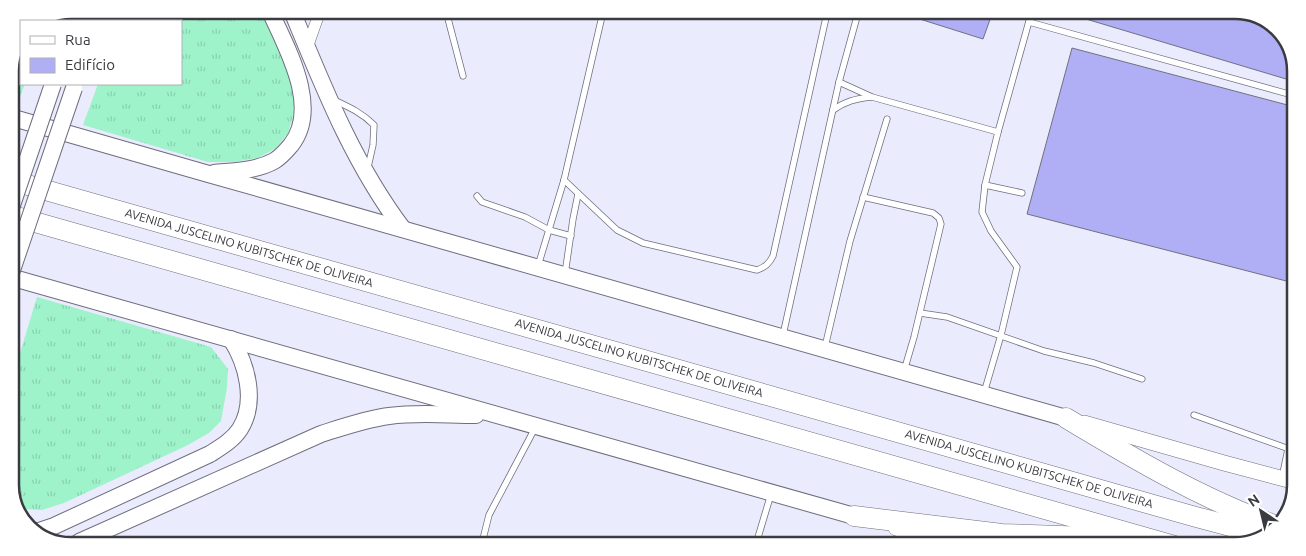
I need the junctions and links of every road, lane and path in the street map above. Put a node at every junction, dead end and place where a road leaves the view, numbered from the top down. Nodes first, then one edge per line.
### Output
1 (274, 19) edge
2 (295, 19) edge
3 (317, 19) edge
4 (448, 19) edge
5 (601, 19) edge
6 (826, 19) edge
7 (856, 19) edge
8 (1030, 19) edge
9 (1029, 22) junction
10 (307, 48) junction
11 (463, 76) dead end
12 (839, 82) junction
13 (53, 85) edge
14 (74, 86) edge
15 (1287, 94) edge
16 (872, 97) junction
17 (329, 98) junction
18 (833, 110) junction
19 (887, 119) dead end
20 (19, 120) edge
21 (998, 132) junction
22 (205, 174) junction
23 (367, 174) junction
24 (564, 180) junction
25 (19, 183) edge
26 (19, 184) edge
27 (985, 185) junction
28 (1022, 193) dead end
29 (578, 194) junction
30 (477, 196) dead end
31 (863, 197) junction
32 (19, 218) edge
33 (403, 229) junction
34 (549, 230) junction
35 (571, 236) junction
36 (19, 249) edge
37 (538, 268) junction
38 (565, 276) junction
39 (19, 279) edge
40 (920, 313) junction
41 (1001, 335) junction
42 (783, 337) junction
43 (231, 339) junction
44 (824, 349) junction
45 (268, 350) junction
46 (245, 368) junction
47 (904, 372) junction
48 (1142, 379) dead end
49 (984, 394) junction
50 (1194, 415) dead end
51 (501, 416) junction
52 (1066, 418) junction
53 (536, 426) junction
54 (1287, 448) edge
55 (1287, 480) edge
56 (772, 492) junction
57 (854, 516) junction
58 (1270, 524) edge
59 (43, 529) edge
60 (1256, 533) edge
61 (89, 537) edge
62 (484, 537) edge
63 (758, 537) edge
64 (928, 537) edge
65 (1082, 537) edge
66 (1142, 537) edge

1 - 22 main road
2 - 10 main road
3 - 10 street
4 - 11 lane
5 - 24 lane
6 - 29 lane
7 - 12 lane
8 - 9 lane
9 - 15 lane
9 - 21 lane
10 - 17 main road
12 - 16 lane
12 - 18 lane
13 - 26 main road, bridge
14 - 36 main road, bridge
16 - 18 lane
16 - 21 lane
17 - 23 main road
17 - 23 lane
18 - 42 lane
19 - 31 lane
20 - 22 main road
21 - 27 lane
22 - 33 main road
23 - 33 main road
24 - 29 lane
24 - 34 lane
25 - 60 highway, AVENIDA JUSCELINO KUBITSCHEK DE OLIVEIRA
27 - 28 lane
27 - 41 lane
29 - 35 lane
30 - 34 lane
31 - 40 lane
31 - 44 lane
32 - 66 highway
33 - 37 main road
34 - 35 lane
34 - 37 lane
35 - 38 lane
37 - 38 main road
38 - 42 main road
39 - 43 main road
40 - 41 lane
40 - 47 lane
41 - 48 lane
41 - 49 lane
42 - 44 main road
43 - 45 main road
43 - 46 main road
44 - 47 main road
45 - 46 main road
45 - 51 main road
46 - 59 main road
47 - 49 main road
49 - 52 main road
50 - 54 lane
51 - 53 main road
51 - 61 main road
52 - 55 main road
52 - 58 highway
53 - 56 main road
53 - 62 lane
56 - 57 main road
56 - 63 lane
57 - 64 main road
57 - 65 highway

